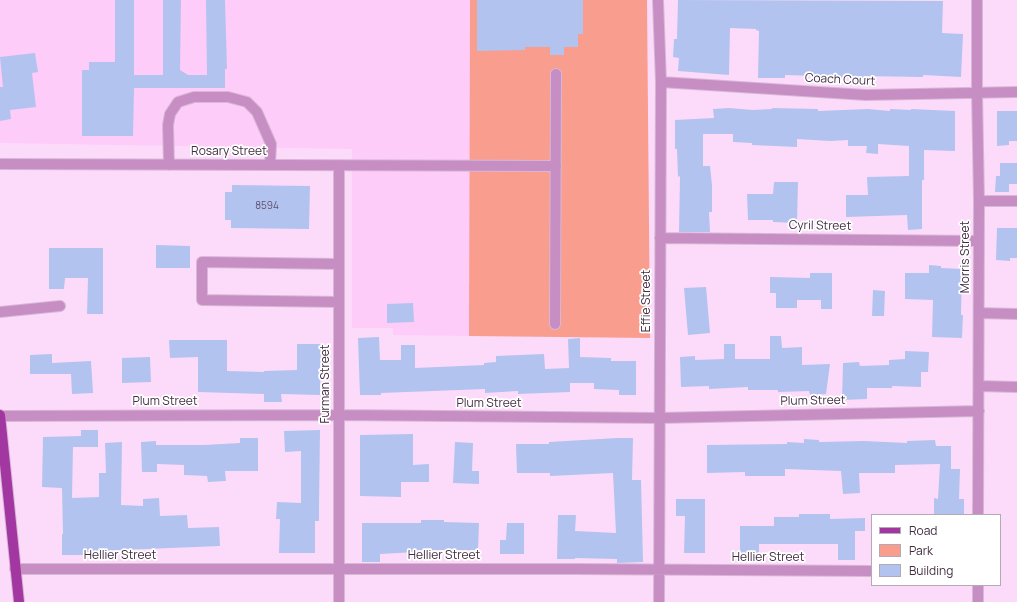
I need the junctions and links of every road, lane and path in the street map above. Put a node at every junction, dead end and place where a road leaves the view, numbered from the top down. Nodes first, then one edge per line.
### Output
1 (658, 0) edge
2 (977, 0) edge
3 (556, 74) dead end
4 (661, 82) junction
5 (1017, 92) edge
6 (977, 93) junction
7 (0, 164) edge
8 (168, 165) junction
9 (270, 165) junction
10 (339, 166) junction
11 (556, 166) junction
12 (980, 201) junction
13 (1017, 202) edge
14 (660, 238) junction
15 (979, 241) junction
16 (339, 264) junction
17 (340, 302) junction
18 (60, 306) dead end
19 (0, 312) edge
20 (979, 313) junction
21 (1017, 314) edge
22 (555, 324) dead end
23 (979, 386) junction
24 (1017, 387) edge
25 (978, 411) junction
26 (0, 415) edge
27 (339, 415) junction
28 (659, 418) junction
29 (978, 514) edge
30 (15, 569) junction
31 (339, 569) junction
32 (659, 570) junction
33 (871, 571) edge
34 (978, 586) edge
35 (19, 602) edge
36 (339, 602) edge
37 (659, 602) edge
38 (978, 602) edge

1 - 4 street, Effie Street
2 - 6 street, Morris Street
3 - 11 street
4 - 6 street, Coach Court
4 - 14 street, Effie Street
5 - 6 street, Coach Court
6 - 12 street, Morris Street
7 - 8 street, Rosary Street
8 - 9 street, Rosary Street
8 - 9 street
9 - 10 street, Rosary Street
10 - 11 street, Rosary Street
10 - 16 street, Furman Street
11 - 22 street
12 - 13 street
12 - 15 street, Morris Street
14 - 15 street, Cyril Street
14 - 28 street, Effie Street
15 - 20 street, Morris Street
16 - 17 street, Furman Street
16 - 17 street
17 - 27 street, Furman Street
18 - 19 street
20 - 21 street
20 - 23 street, Morris Street
23 - 24 street
23 - 25 street, Morris Street
25 - 28 street, Plum Street
25 - 29 street, Morris Street
26 - 27 street, Plum Street
26 - 30 main road
27 - 28 street, Plum Street
27 - 31 street, Furman Street
28 - 32 street, Effie Street
30 - 31 street, Hellier Street
30 - 35 main road
31 - 32 street, Hellier Street
31 - 36 street, Furman Street
32 - 33 street, Hellier Street
32 - 37 street, Effie Street
34 - 38 street

